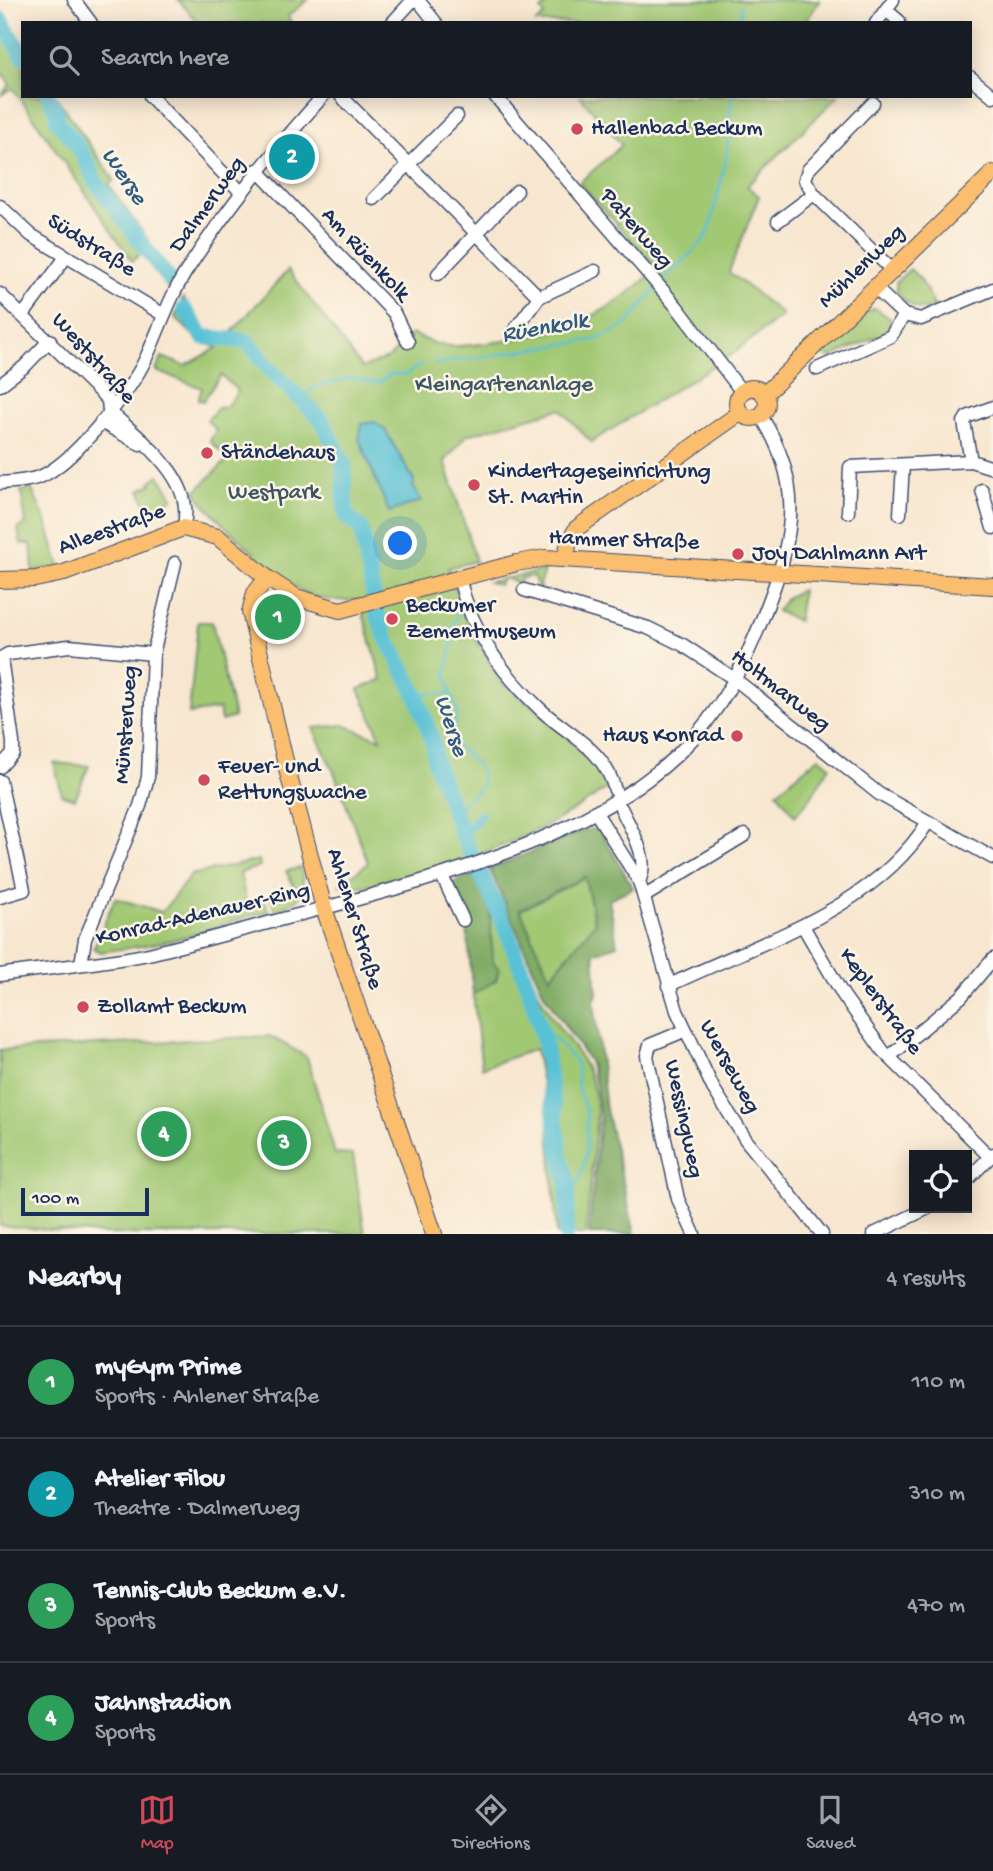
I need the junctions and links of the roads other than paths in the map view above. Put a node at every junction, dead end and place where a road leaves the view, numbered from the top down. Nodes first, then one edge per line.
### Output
1 (74, 0) edge
2 (416, 0) edge
3 (889, 5) edge
4 (90, 21) edge
5 (394, 21) edge
6 (434, 21) edge
7 (877, 21) edge
8 (898, 21) edge
9 (972, 79) edge
10 (993, 96) edge
11 (152, 98) edge
12 (321, 98) edge
13 (343, 98) edge
14 (497, 98) edge
15 (873, 103) dead end
16 (457, 116) dead end
17 (407, 163) junction
18 (257, 170) junction
19 (993, 173) edge
20 (517, 191) dead end
21 (241, 192) junction
22 (814, 194) junction
23 (374, 199) dead end
24 (0, 206) edge
25 (778, 221) dead end
26 (476, 233) junction
27 (66, 257) junction
28 (892, 270) junction
29 (595, 271) dead end
30 (438, 274) dead end
31 (874, 287) junction
32 (993, 289) edge
33 (0, 294) edge
34 (539, 297) junction
35 (23, 315) junction
36 (164, 315) junction
37 (904, 315) junction
38 (516, 328) dead end
39 (50, 340) junction
40 (408, 342) dead end
41 (817, 369) dead end
42 (0, 384) edge
43 (742, 392) junction
44 (764, 395) junction
45 (993, 407) edge
46 (740, 413) junction
47 (105, 416) junction
48 (761, 416) junction
49 (971, 461) junction
50 (904, 465) junction
51 (993, 468) edge
52 (2, 480) edge
53 (982, 489) dead end
54 (848, 512) dead end
55 (900, 514) dead end
56 (183, 528) junction
57 (993, 528) edge
58 (565, 559) junction
59 (175, 563) dead end
60 (780, 572) junction
61 (267, 578) junction
62 (459, 578) junction
63 (0, 580) edge
64 (993, 586) edge
65 (524, 590) dead end
66 (153, 654) junction
67 (736, 680) junction
68 (0, 767) edge
69 (0, 781) edge
70 (615, 790) dead end
71 (621, 808) dead end
72 (595, 811) junction
73 (928, 822) junction
74 (746, 835) dead end
75 (993, 858) edge
76 (442, 876) junction
77 (639, 881) junction
78 (645, 896) junction
79 (0, 897) edge
80 (324, 908) junction
81 (463, 920) dead end
82 (803, 926) junction
83 (993, 959) edge
84 (81, 964) junction
85 (0, 975) edge
86 (668, 986) junction
87 (684, 1031) junction
88 (889, 1057) junction
89 (991, 1155) edge
90 (972, 1175) edge
91 (918, 1213) edge
92 (434, 1234) edge
93 (695, 1234) edge
94 (822, 1234) edge
95 (874, 1234) edge

1 - 4 street
2 - 5 street
2 - 6 street
3 - 7 street
3 - 8 street
9 - 10 street
11 - 21 street
12 - 18 street, Dalmerweg
13 - 17 street
14 - 43 street, Paterweg
15 - 22 street
16 - 17 street
17 - 23 street
17 - 26 street
18 - 21 street, Dalmerweg
18 - 40 street, Am Rüenkolk
19 - 28 main road, Mühlenweg
20 - 26 street
21 - 36 street, Dalmerweg
22 - 25 street
22 - 28 street
24 - 27 street, Südstraße
26 - 30 street
26 - 34 street
27 - 35 street
27 - 36 street, Südstraße
28 - 31 main road, Mühlenweg
29 - 34 street
31 - 37 street
31 - 44 main road, Mühlenweg
32 - 37 street
33 - 35 street, Weststraße
34 - 38 street
35 - 39 street, Weststraße
36 - 47 street, Dalmerweg
37 - 41 street
39 - 42 street
39 - 47 street, Weststraße
43 - 44 main road
43 - 46 main road
44 - 48 main road
45 - 49 street
46 - 48 main road
46 - 58 main road
47 - 52 street, Dalmerweg
47 - 56 street, Weststraße
48 - 60 street, Konrad-Adenauer-Ring
49 - 50 street
49 - 51 street
50 - 54 street
50 - 55 street
53 - 57 street
56 - 61 main road, Alleestraße
56 - 63 main road, Alleestraße
58 - 60 main road, Hammer Straße
58 - 62 main road, Hammer Straße
59 - 66 street, Münsterweg
60 - 64 main road, Hammer Straße
60 - 67 street, Konrad-Adenauer-Ring
61 - 62 main road, Hammer Straße
61 - 80 main road, Ahlener Straße
62 - 70 street
65 - 67 street, Holtmarweg
66 - 68 street
66 - 84 street, Münsterweg
67 - 72 street, Konrad-Adenauer-Ring
67 - 73 street, Holtmarweg
69 - 79 street
71 - 77 street, Werseweg
72 - 76 street, Konrad-Adenauer-Ring
72 - 77 street, Werseweg
73 - 75 street, Holtmarweg
73 - 82 street
74 - 78 street
76 - 80 street, Konrad-Adenauer-Ring
76 - 81 street
77 - 78 street, Werseweg
78 - 86 street, Werseweg
80 - 84 street, Konrad-Adenauer-Ring
80 - 92 main road, Ahlener Straße
82 - 86 street
82 - 88 street, Keplerstraße
83 - 88 street
84 - 85 street, Konrad-Adenauer-Ring
86 - 87 street, Werseweg
87 - 93 street, Wessingweg
87 - 94 street, Werseweg
88 - 89 street, Keplerstraße
89 - 90 street
91 - 95 street

